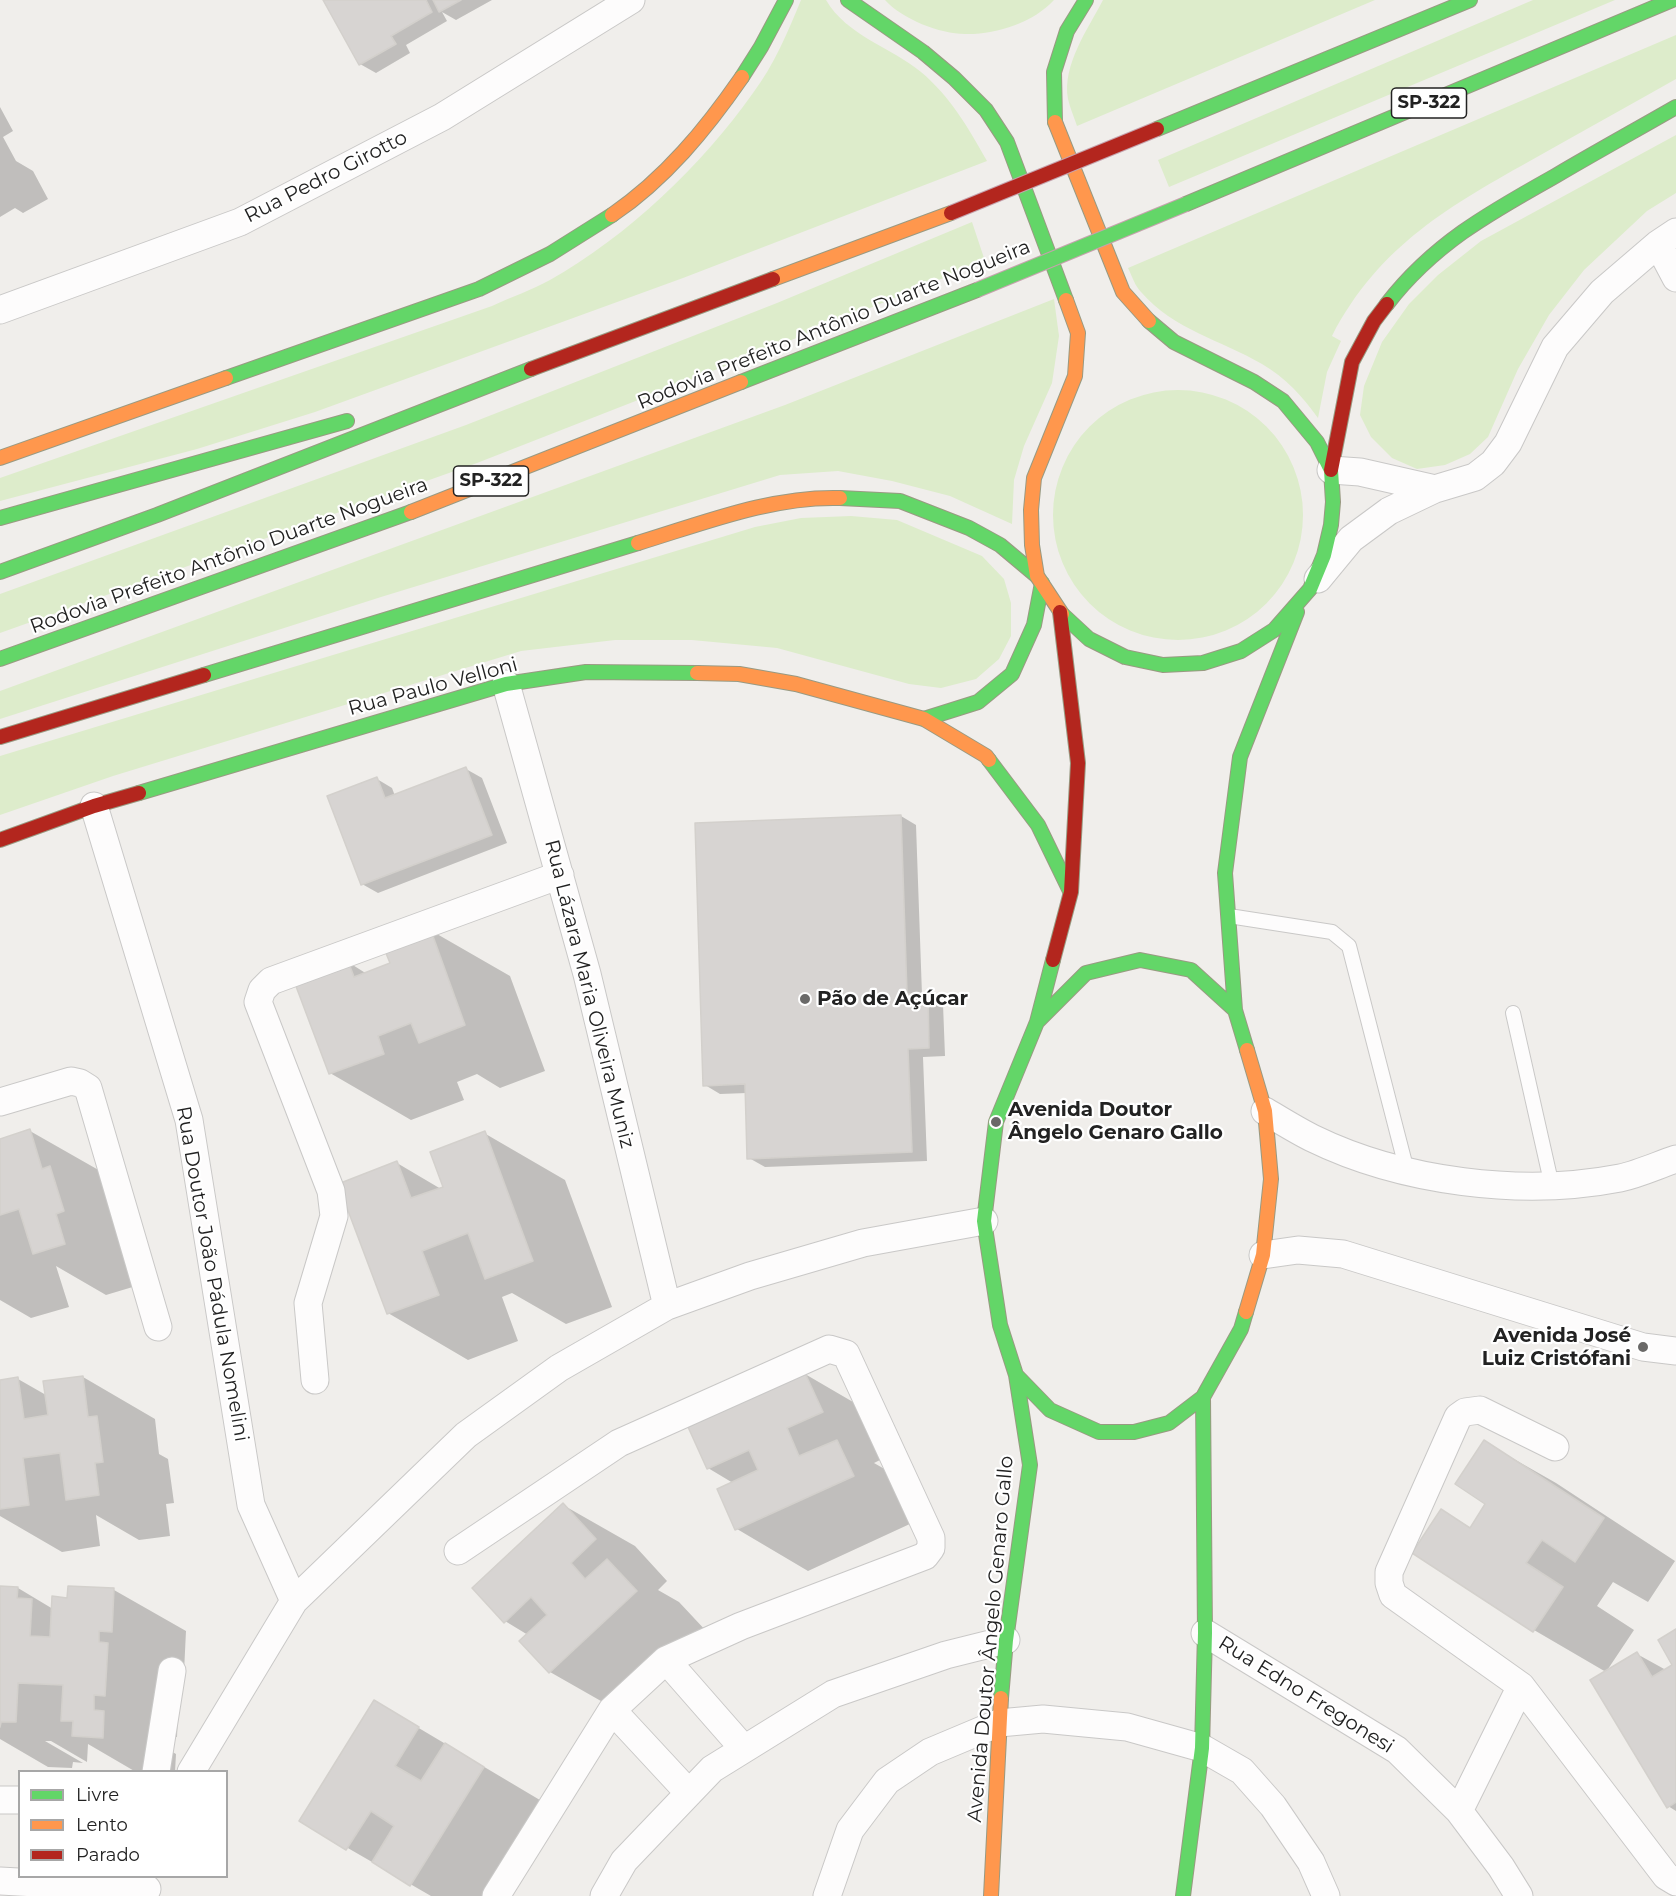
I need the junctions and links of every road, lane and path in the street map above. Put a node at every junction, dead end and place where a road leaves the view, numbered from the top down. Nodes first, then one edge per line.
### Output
1 (631, 0) edge
2 (786, 0) edge
3 (848, 0) edge
4 (1086, 0) edge
5 (1470, 0) edge
6 (1672, 0) edge
7 (1676, 107) edge
8 (1667, 238) edge
9 (1676, 278) edge
10 (0, 310) edge
11 (530, 369) junction
12 (404, 405) dead end
13 (357, 418) dead end
14 (0, 458) edge
15 (1331, 470) junction
16 (1435, 489) junction
17 (0, 518) edge
18 (0, 572) edge
19 (1039, 580) junction
20 (1306, 595) junction
21 (1060, 612) junction
22 (0, 659) edge
23 (506, 684) junction
24 (924, 719) junction
25 (0, 737) edge
26 (94, 806) junction
27 (0, 840) edge
28 (560, 875) junction
29 (1071, 892) junction
30 (1228, 916) junction
31 (1235, 1010) junction
32 (1513, 1013) dead end
33 (1037, 1022) junction
34 (0, 1102) edge
35 (1265, 1111) junction
36 (1676, 1159) edge
37 (1407, 1171) junction
38 (1551, 1186) junction
39 (984, 1221) junction
40 (1263, 1255) junction
41 (666, 1306) junction
42 (158, 1327) dead end
43 (1676, 1351) edge
44 (1016, 1375) junction
45 (315, 1380) dead end
46 (1203, 1397) junction
47 (1555, 1447) dead end
48 (458, 1551) dead end
49 (294, 1601) junction
50 (1205, 1633) junction
51 (1006, 1640) junction
52 (666, 1660) junction
53 (172, 1671) dead end
54 (1521, 1686) junction
55 (612, 1710) junction
56 (999, 1723) junction
57 (1202, 1748) junction
58 (744, 1749) junction
59 (156, 1770) edge
60 (192, 1770) edge
61 (689, 1793) junction
62 (0, 1800) edge
63 (18, 1800) edge
64 (1459, 1811) junction
65 (0, 1881) edge
66 (1676, 1882) edge
67 (148, 1887) edge
68 (1329, 1894) edge
69 (496, 1896) edge
70 (604, 1896) edge
71 (827, 1896) edge
72 (991, 1896) edge
73 (1183, 1896) edge
74 (1519, 1896) edge

1 - 10 street, Rua Pedro Girotto
2 - 14 main road
3 - 19 main road, Avenida Doutor Ângelo Genaro Gallo
4 - 15 main road, Avenida Doutor Ângelo Genaro Gallo
5 - 11 main road, bridge
6 - 22 main road, Rodovia Prefeito Antônio Duarte Nogueira / SP-322, bridge
7 - 15 main road
8 - 9 street
8 - 16 street
11 - 12 main road
11 - 18 main road
13 - 17 main road
15 - 16 street
15 - 20 main road, Avenida Doutor Ângelo Genaro Gallo
16 - 20 street
19 - 21 main road, Avenida Doutor Ângelo Genaro Gallo
19 - 24 main road
19 - 25 main road
20 - 21 main road, Avenida Doutor Ângelo Genaro Gallo
20 - 30 main road, Avenida Doutor Ângelo Genaro Gallo
21 - 29 main road, Avenida Doutor Ângelo Genaro Gallo
23 - 24 main road, Rua Paulo Velloni
23 - 26 main road, Rua Paulo Velloni
23 - 28 street, Rua Lázara Maria Oliveira Muniz
24 - 29 main road, Rua Paulo Velloni
26 - 27 main road, Rua Paulo Velloni
26 - 49 street, Rua Doutor João Pádula Nomelini
28 - 41 street, Rua Lázara Maria Oliveira Muniz
28 - 45 street
29 - 33 main road, Avenida Doutor Ângelo Genaro Gallo
30 - 31 main road, Avenida Doutor Ângelo Genaro Gallo
30 - 37 lane
31 - 33 main road
31 - 35 main road, Avenida Doutor Ângelo Genaro Gallo
32 - 38 lane
33 - 39 main road, Avenida Doutor Ângelo Genaro Gallo
34 - 42 street
35 - 37 street
35 - 40 main road, Avenida Doutor Ângelo Genaro Gallo
36 - 38 street
37 - 38 street
39 - 41 street
39 - 44 main road, Avenida Doutor Ângelo Genaro Gallo
40 - 43 street
40 - 46 main road, Avenida Doutor Ângelo Genaro Gallo
41 - 49 street
44 - 46 main road
44 - 51 main road, Avenida Doutor Ângelo Genaro Gallo
46 - 50 main road, Avenida Doutor Ângelo Genaro Gallo
47 - 54 street
48 - 52 street
49 - 60 street
50 - 57 main road, Avenida Doutor Ângelo Genaro Gallo
50 - 64 street, Rua Edno Fregonesi
51 - 56 main road, Avenida Doutor Ângelo Genaro Gallo
51 - 58 street
52 - 55 street
52 - 58 street
53 - 59 street
54 - 64 street
54 - 66 street
55 - 61 street
55 - 69 street
56 - 57 street
56 - 71 street
56 - 72 main road, Avenida Doutor Ângelo Genaro Gallo
57 - 68 street
57 - 73 main road, Avenida Doutor Ângelo Genaro Gallo
58 - 61 street
61 - 70 street
62 - 63 street
64 - 74 street, Rua Edno Fregonesi
65 - 67 street

